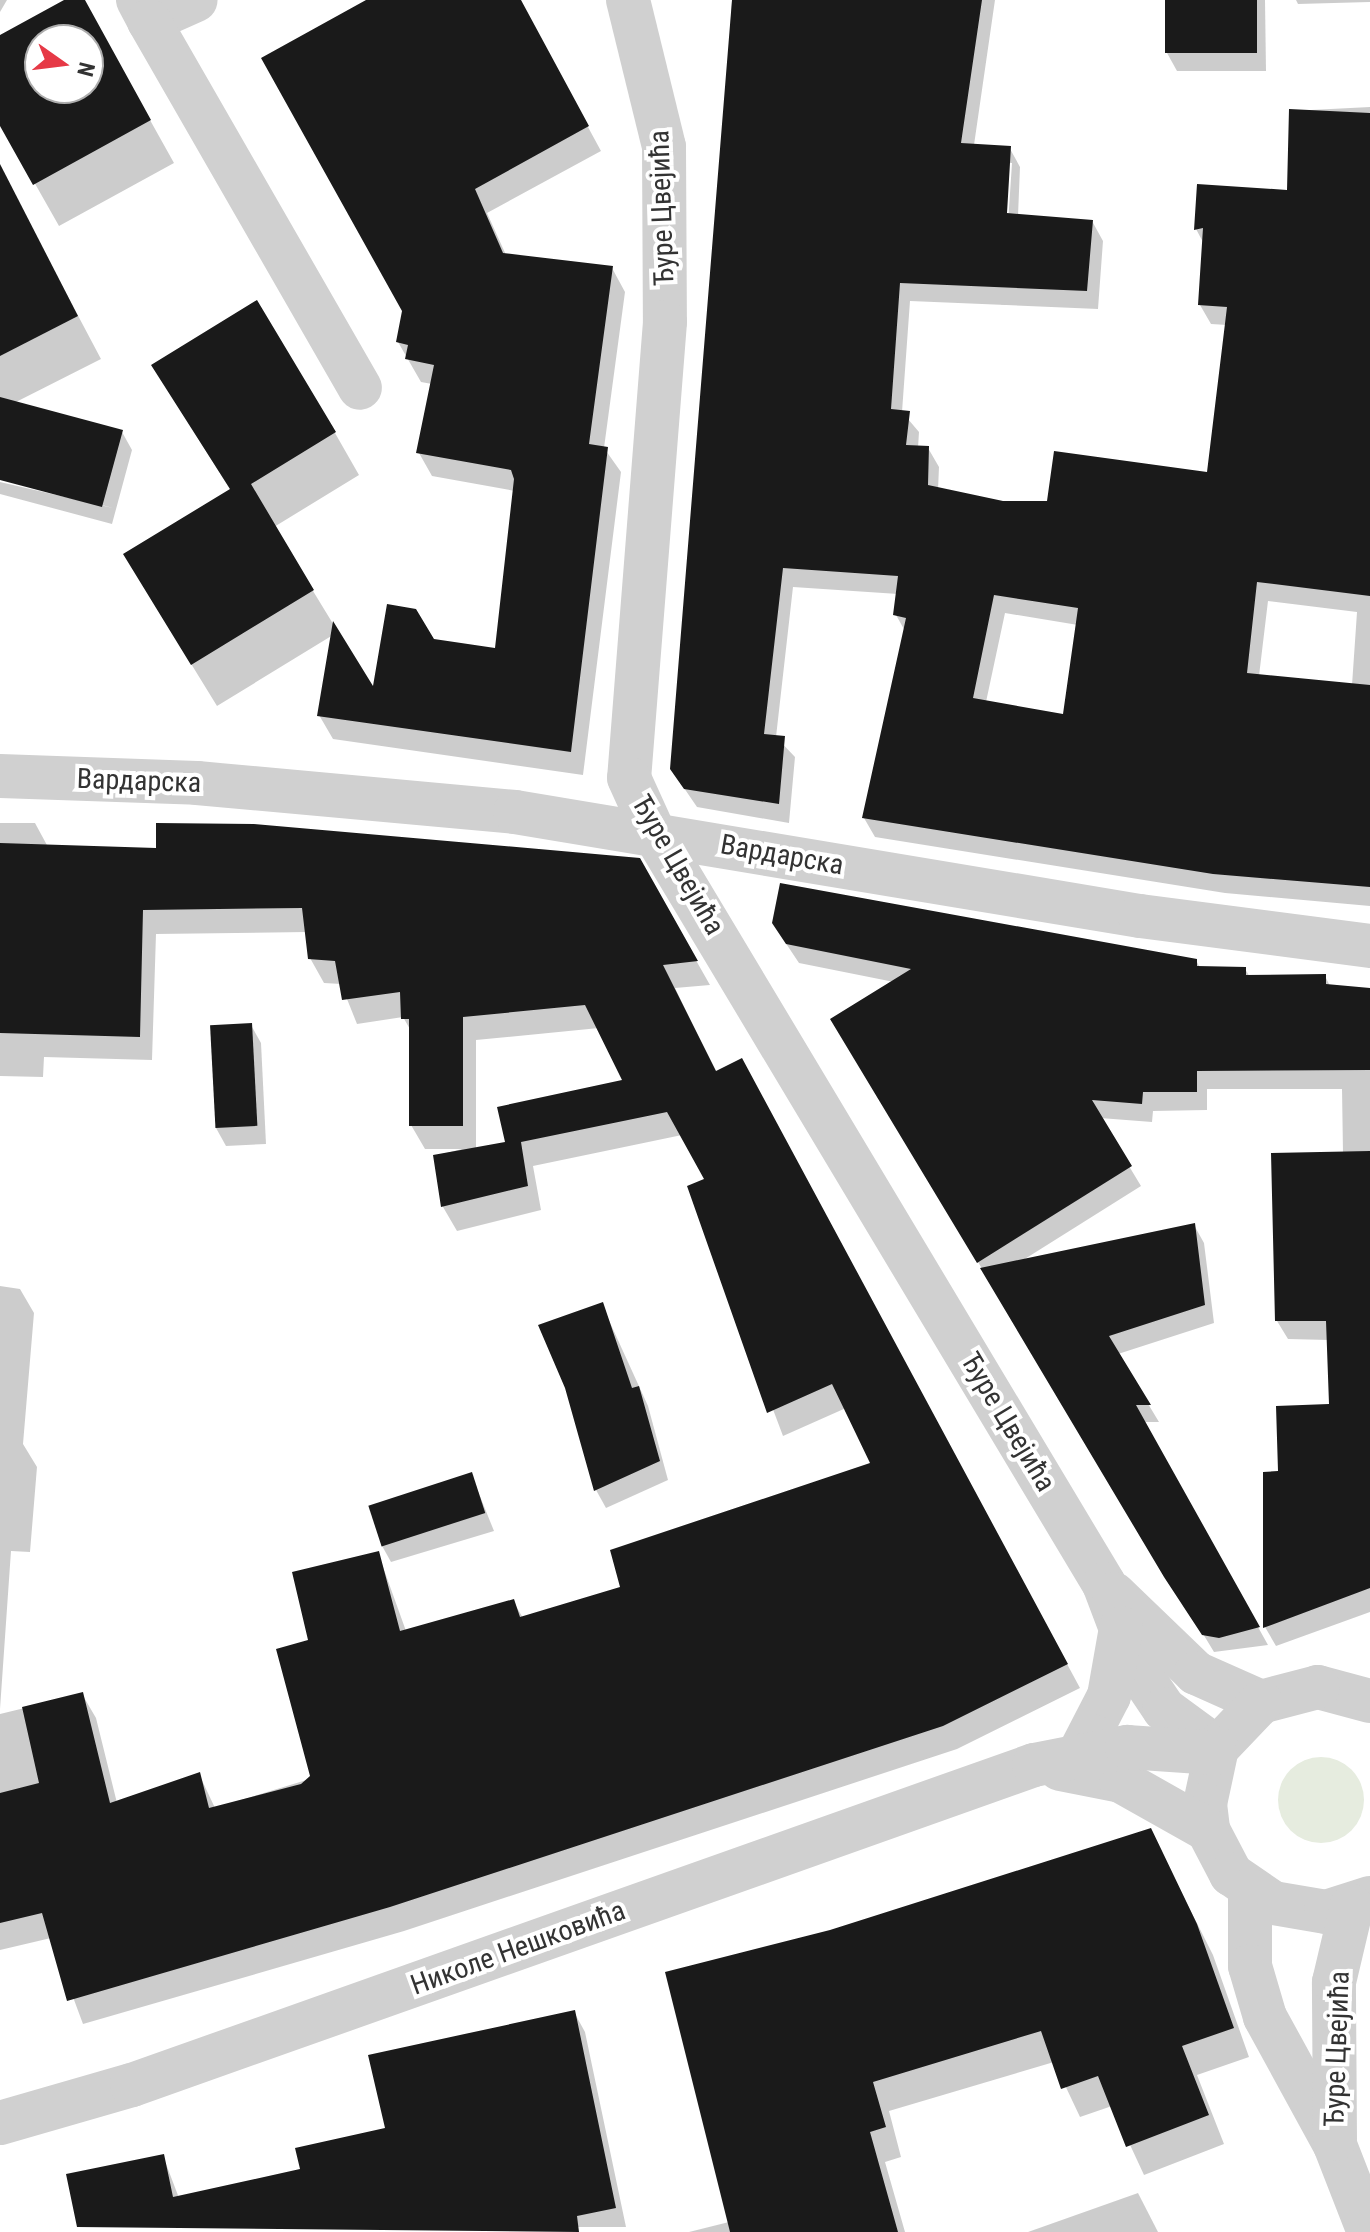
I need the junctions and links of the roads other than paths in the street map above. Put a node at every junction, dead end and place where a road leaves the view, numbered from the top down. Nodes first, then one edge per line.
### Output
1 (196, 0) edge
2 (628, 0) edge
3 (143, 11) edge
4 (360, 388) dead end
5 (0, 776) edge
6 (654, 833) junction
7 (1370, 946) edge
8 (1104, 1584) junction
9 (1121, 1628) junction
10 (1363, 1687) edge
11 (1261, 1702) junction
12 (1216, 1750) junction
13 (1079, 1754) junction
14 (1034, 1765) junction
15 (1208, 1830) junction
16 (1250, 1890) junction
17 (1361, 1902) edge
18 (0, 2123) edge
19 (1335, 2145) junction
20 (1369, 2232) edge

1 - 3 street
2 - 6 street, Ђуре Цвејића
3 - 4 street
5 - 6 street, Вардарска
6 - 7 street, Вардарска
6 - 8 street, Ђуре Цвејића
8 - 9 street, Ђуре Цвејића
8 - 11 street, Ђуре Цвејића
9 - 12 street, Ђуре Цвејића
9 - 13 street
10 - 11 street
11 - 12 street
12 - 13 street, Николе Нешковића
12 - 15 street
13 - 14 street, Николе Нешковића
14 - 15 street, Николе Нешковића
14 - 18 street, Николе Нешковића
15 - 16 street
16 - 17 street
16 - 19 street, Ђуре Цвејића
17 - 19 street, Ђуре Цвејића
19 - 20 street, Ђуре Цвејића

